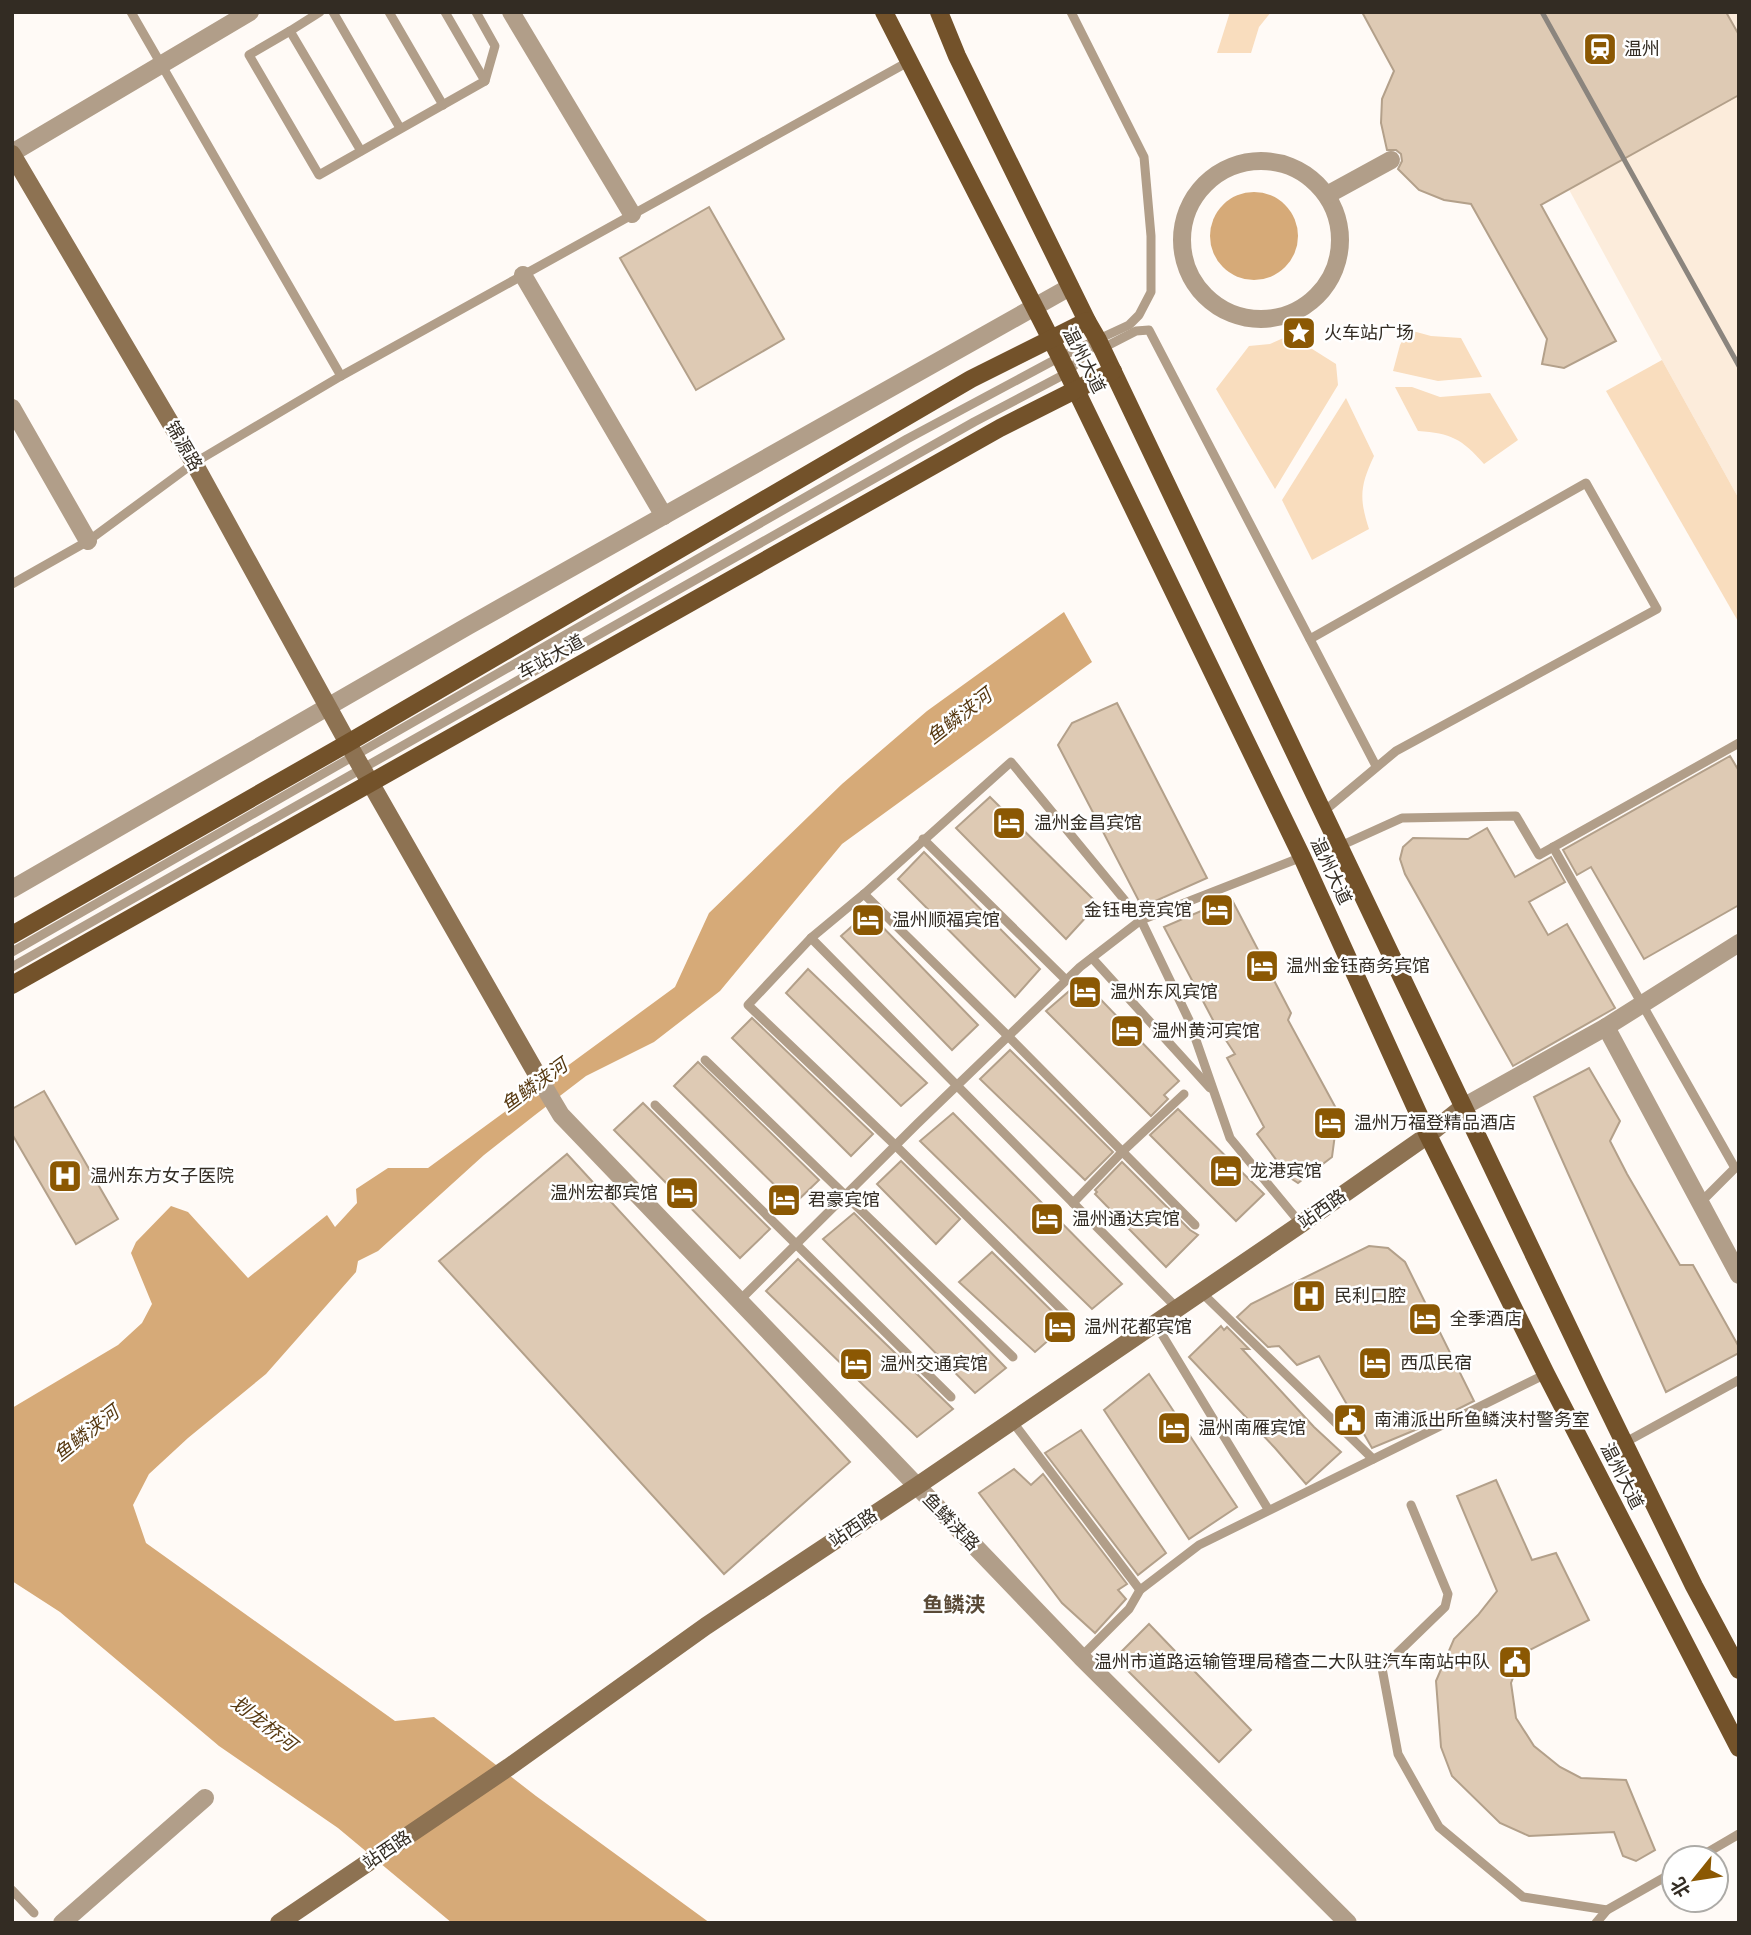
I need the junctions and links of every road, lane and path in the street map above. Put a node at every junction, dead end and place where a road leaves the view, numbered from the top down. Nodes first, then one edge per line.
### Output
1 (131, 12) edge
2 (250, 12) edge
3 (320, 12) edge
4 (332, 12) edge
5 (389, 12) edge
6 (445, 12) edge
7 (476, 12) edge
8 (512, 12) edge
9 (884, 12) edge
10 (939, 12) edge
11 (1071, 12) edge
12 (290, 31) junction
13 (908, 62) junction
14 (161, 65) junction
15 (485, 81) junction
16 (443, 105) junction
17 (400, 128) junction
18 (361, 151) junction
19 (12, 154) edge
20 (1391, 160) dead end
21 (1327, 195) junction
22 (632, 214) junction
23 (523, 275) junction
24 (1070, 287) junction
25 (1033, 307) junction
26 (1087, 321) junction
27 (1049, 340) junction
28 (1100, 345) junction
29 (1064, 365) junction
30 (1113, 371) junction
31 (341, 376) junction
32 (1076, 391) junction
33 (12, 408) edge
34 (194, 463) junction
35 (664, 516) junction
36 (88, 541) junction
37 (12, 584) edge
38 (1310, 639) junction
39 (328, 707) junction
40 (1739, 743) edge
41 (359, 763) junction
42 (1376, 766) junction
43 (1322, 814) junction
44 (923, 839) junction
45 (1338, 847) junction
46 (1553, 847) junction
47 (1302, 857) junction
48 (12, 889) edge
49 (864, 894) junction
50 (1141, 920) junction
51 (12, 935) edge
52 (811, 938) junction
53 (1739, 943) edge
54 (12, 952) edge
55 (1092, 958) junction
56 (12, 967) edge
57 (1066, 980) junction
58 (12, 985) edge
59 (1642, 1004) junction
60 (1606, 1027) junction
61 (1009, 1036) junction
62 (705, 1060) dead end
63 (539, 1078) joint
64 (957, 1085) junction
65 (1213, 1092) junction
66 (1184, 1094) dead end
67 (655, 1105) dead end
68 (1463, 1107) junction
69 (1428, 1135) junction
70 (895, 1145) junction
71 (1123, 1151) junction
72 (845, 1195) junction
73 (1073, 1203) junction
74 (1700, 1203) junction
75 (1301, 1224) junction
76 (1195, 1225) dead end
77 (796, 1244) junction
78 (1739, 1275) edge
79 (1201, 1292) junction
80 (738, 1301) junction
81 (1177, 1308) junction
82 (1067, 1315) dead end
83 (1154, 1324) junction
84 (1013, 1357) dead end
85 (1546, 1374) junction
86 (1739, 1380) edge
87 (951, 1397) dead end
88 (1012, 1421) junction
89 (1624, 1443) junction
90 (1373, 1459) junction
91 (916, 1486) junction
92 (1411, 1505) dead end
93 (1268, 1509) junction
94 (1140, 1590) junction
95 (1081, 1657) junction
96 (1739, 1671) edge
97 (1739, 1748) edge
98 (205, 1798) dead end
99 (1739, 1834) edge
100 (1722, 1844) edge
101 (1660, 1880) edge
102 (12, 1890) edge
103 (1607, 1910) junction
104 (34, 1913) dead end
105 (62, 1923) edge
106 (279, 1923) edge
107 (1348, 1923) edge
108 (1596, 1923) edge

1 - 14 lane
2 - 14 street
3 - 12 lane
4 - 17 lane
5 - 16 lane
6 - 15 lane
7 - 15 lane
8 - 22 street
9 - 13 main road, 温州大道
10 - 24 main road, 温州大道
11 - 28 lane
12 - 18 lane
12 - 18 lane
13 - 22 lane
13 - 25 main road, 温州大道
14 - 19 street
14 - 31 lane
15 - 16 lane
16 - 17 lane
17 - 18 lane
19 - 34 street, 锦源路
20 - 21 street
21 - 21 street
22 - 23 lane
23 - 31 lane
23 - 35 street
24 - 25 street
24 - 26 main road, 温州大道
25 - 27 main road, 温州大道
25 - 35 street
26 - 27 main road, 车站大道
26 - 28 main road, 温州大道
27 - 29 main road, 温州大道
27 - 41 main road, 车站大道
28 - 29 lane
28 - 29 lane
28 - 30 main road, 温州大道
28 - 38 lane
29 - 32 main road, 温州大道
29 - 41 lane
29 - 41 lane
30 - 32 main road, 车站大道
30 - 43 main road, 温州大道
31 - 34 lane
32 - 41 main road, 车站大道
32 - 47 main road, 温州大道
33 - 36 street
34 - 36 lane
34 - 39 street, 锦源路
35 - 39 street
36 - 37 lane
38 - 42 lane
38 - 42 lane
39 - 41 street, 锦源路
39 - 48 street
40 - 46 lane
41 - 51 main road, 车站大道
41 - 54 lane
41 - 56 lane
41 - 58 main road, 车站大道
41 - 63 street, 锦源路
42 - 43 lane
43 - 45 main road, 温州大道
44 - 49 lane
44 - 50 lane
44 - 57 lane
45 - 46 lane
45 - 68 main road, 温州大道
46 - 59 lane
47 - 50 lane
47 - 69 main road, 温州大道
49 - 52 lane
49 - 61 lane
50 - 55 lane
50 - 65 lane
52 - 64 lane
52 - 70 lane
53 - 59 street
55 - 57 lane
55 - 65 lane
57 - 61 lane
59 - 60 street
59 - 74 lane
60 - 68 street
60 - 74 street
61 - 64 lane
61 - 71 lane
62 - 72 lane
63 - 80 street, 鱼鳞浃路
64 - 70 lane
64 - 73 lane
65 - 75 lane
66 - 71 lane
67 - 77 lane
68 - 69 street, 站西路
68 - 89 main road, 温州大道
69 - 75 street, 站西路
69 - 85 main road, 温州大道
70 - 72 lane
70 - 82 lane
71 - 73 lane
71 - 76 lane
72 - 77 lane
72 - 84 lane
73 - 81 lane
74 - 78 street
75 - 79 street, 站西路
77 - 80 lane
77 - 87 lane
79 - 81 street, 站西路
79 - 90 lane
80 - 91 street, 鱼鳞浃路
81 - 83 street, 站西路
83 - 88 street, 站西路
83 - 93 lane
85 - 90 lane
85 - 97 main road, 温州大道
86 - 89 lane
88 - 91 street, 站西路
88 - 94 lane
89 - 96 main road, 温州大道
90 - 93 lane
91 - 95 street, 鱼鳞浃路
91 - 106 street, 站西路
92 - 103 lane
93 - 94 lane
94 - 95 lane
95 - 107 street, 鱼鳞浃路
98 - 105 street
99 - 100 lane
101 - 103 lane
102 - 104 lane
103 - 108 lane

